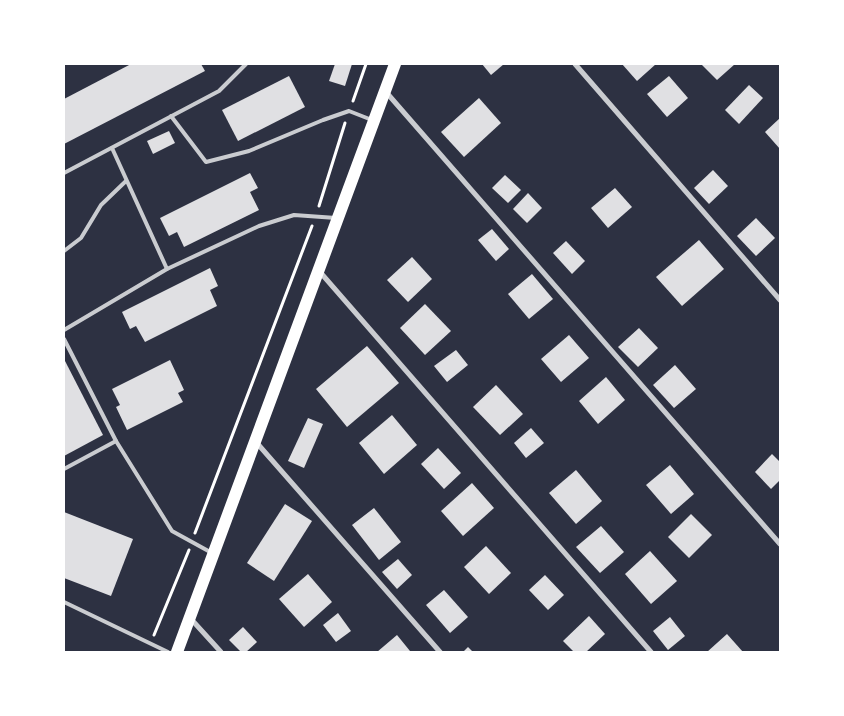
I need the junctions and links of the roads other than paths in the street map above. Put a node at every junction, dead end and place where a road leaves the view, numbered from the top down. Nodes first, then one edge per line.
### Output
1 (246, 64) edge
2 (395, 64) edge
3 (575, 64) edge
4 (386, 91) junction
5 (171, 116) junction
6 (373, 121) junction
7 (112, 148) junction
8 (64, 173) edge
9 (126, 181) junction
10 (339, 219) junction
11 (64, 251) edge
12 (168, 269) junction
13 (319, 270) junction
14 (780, 300) edge
15 (64, 330) edge
16 (64, 339) edge
17 (116, 442) junction
18 (256, 442) junction
19 (64, 469) edge
20 (780, 544) edge
21 (215, 554) junction
22 (64, 602) edge
23 (191, 618) junction
24 (168, 652) edge
25 (177, 652) edge
26 (221, 652) edge
27 (440, 652) edge
28 (651, 652) edge

1 - 5 lane
2 - 4 main road
3 - 14 street
4 - 6 main road
4 - 20 street
5 - 6 lane
5 - 7 lane
6 - 10 main road
7 - 8 lane
7 - 9 lane
9 - 11 lane
9 - 12 lane
10 - 12 lane
10 - 13 main road
12 - 15 lane
13 - 18 main road
13 - 28 street
16 - 17 lane
17 - 19 lane
17 - 21 lane
18 - 21 main road
18 - 27 street
21 - 23 main road
22 - 24 lane
23 - 25 main road
23 - 26 street

